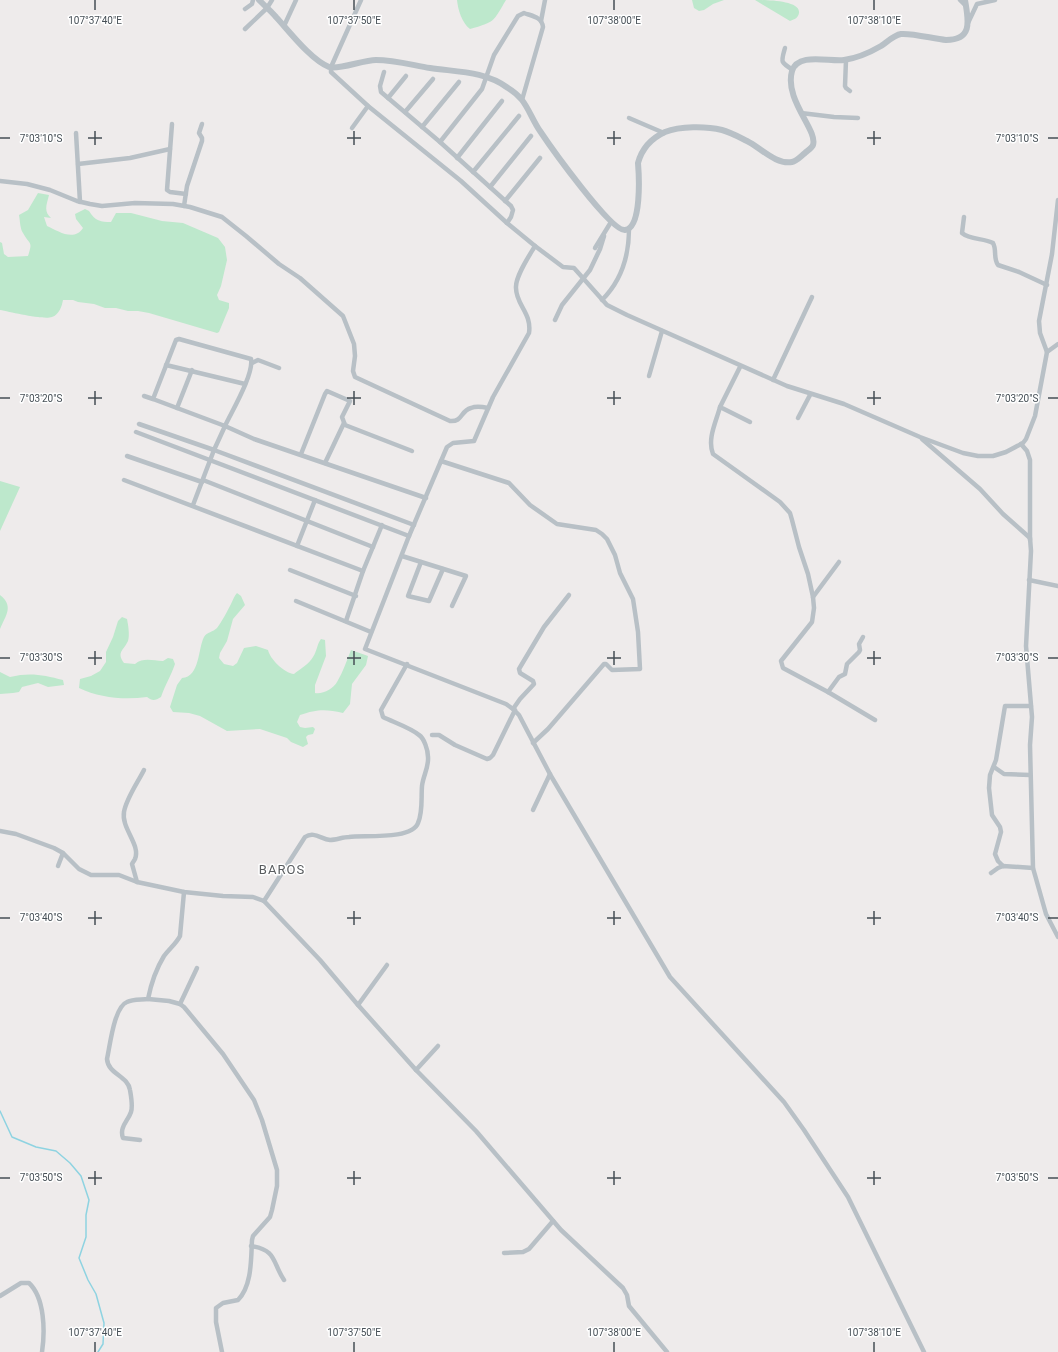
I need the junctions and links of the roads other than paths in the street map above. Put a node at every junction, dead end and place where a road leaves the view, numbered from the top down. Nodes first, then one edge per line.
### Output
1 (253, 0) edge
2 (259, 0) edge
3 (272, 0) edge
4 (296, 0) edge
5 (361, 0) edge
6 (545, 0) edge
7 (960, 0) edge
8 (995, 0) edge
9 (965, 3) edge
10 (245, 8) dead end
11 (267, 8) junction
12 (541, 21) junction
13 (968, 23) junction
14 (284, 26) junction
15 (246, 29) dead end
16 (784, 48) dead end
17 (846, 60) junction
18 (331, 67) junction
19 (793, 70) junction
20 (384, 72) dead end
21 (406, 76) dead end
22 (487, 77) junction
23 (433, 79) dead end
24 (459, 82) dead end
25 (850, 91) dead end
26 (388, 98) junction
27 (522, 100) junction
28 (502, 101) dead end
29 (368, 106) junction
30 (405, 112) junction
31 (801, 113) junction
32 (518, 116) dead end
33 (629, 118) dead end
34 (858, 118) dead end
35 (172, 124) dead end
36 (202, 124) dead end
37 (422, 127) junction
38 (352, 128) dead end
39 (664, 132) junction
40 (76, 133) dead end
41 (531, 136) dead end
42 (440, 142) junction
43 (170, 149) junction
44 (457, 158) junction
45 (540, 158) dead end
46 (78, 164) junction
47 (473, 172) junction
48 (0, 181) edge
49 (490, 187) junction
50 (186, 194) junction
51 (1058, 200) edge
52 (505, 201) junction
53 (80, 202) junction
54 (184, 206) junction
55 (964, 216) dead end
56 (611, 222) junction
57 (507, 224) junction
58 (629, 229) junction
59 (604, 236) junction
60 (535, 246) junction
61 (595, 248) dead end
62 (584, 278) junction
63 (1047, 285) junction
64 (812, 297) dead end
65 (602, 300) junction
66 (555, 320) dead end
67 (662, 331) junction
68 (1058, 344) edge
69 (1047, 352) junction
70 (252, 363) junction
71 (166, 365) junction
72 (740, 367) junction
73 (279, 368) dead end
74 (192, 370) junction
75 (649, 376) dead end
76 (773, 380) junction
77 (245, 384) junction
78 (810, 395) junction
79 (144, 396) dead end
80 (152, 399) junction
81 (720, 407) junction
82 (177, 408) junction
83 (488, 408) junction
84 (798, 418) dead end
85 (750, 422) dead end
86 (344, 423) junction
87 (139, 424) dead end
88 (225, 426) junction
89 (136, 432) dead end
90 (920, 436) junction
91 (1021, 444) junction
92 (214, 450) junction
93 (412, 451) dead end
94 (301, 454) junction
95 (127, 456) dead end
96 (210, 460) junction
97 (441, 461) junction
98 (325, 464) junction
99 (124, 480) dead end
100 (202, 481) junction
101 (426, 498) junction
102 (316, 500) junction
103 (193, 505) junction
104 (307, 521) junction
105 (382, 525) junction
106 (414, 525) junction
107 (409, 536) junction
108 (1030, 540) junction
109 (297, 546) junction
110 (373, 547) junction
111 (402, 556) junction
112 (421, 562) junction
113 (840, 562) dead end
114 (443, 569) junction
115 (290, 570) dead end
116 (363, 571) junction
117 (1029, 580) junction
118 (1058, 586) edge
119 (569, 595) dead end
120 (356, 596) junction
121 (813, 597) junction
122 (296, 601) dead end
123 (452, 606) dead end
124 (346, 621) junction
125 (371, 632) junction
126 (863, 637) dead end
127 (407, 664) junction
128 (828, 692) junction
129 (1031, 706) junction
130 (514, 710) junction
131 (875, 720) dead end
132 (432, 735) dead end
133 (533, 743) junction
134 (994, 767) junction
135 (144, 770) dead end
136 (550, 774) junction
137 (1030, 775) junction
138 (533, 810) dead end
139 (0, 831) edge
140 (63, 853) junction
141 (58, 866) dead end
142 (1002, 866) junction
143 (1033, 868) junction
144 (991, 873) dead end
145 (137, 882) junction
146 (184, 892) junction
147 (264, 901) junction
148 (1058, 937) edge
149 (387, 965) dead end
150 (197, 968) dead end
151 (148, 999) junction
152 (180, 1004) junction
153 (358, 1005) junction
154 (438, 1046) dead end
155 (416, 1070) junction
156 (140, 1140) dead end
157 (553, 1221) junction
158 (252, 1246) junction
159 (504, 1253) dead end
160 (284, 1280) dead end
161 (0, 1296) edge
162 (42, 1352) edge
163 (222, 1352) edge
164 (667, 1352) edge
165 (924, 1352) edge

1 - 10 street
2 - 11 street
3 - 11 street
4 - 14 street
5 - 18 street
6 - 12 street
7 - 9 street
8 - 13 street
9 - 13 street
11 - 14 street
11 - 15 street
12 - 22 street
12 - 27 street
13 - 17 street
14 - 18 street
16 - 19 street
17 - 19 street
17 - 25 street
18 - 22 street
18 - 29 street
19 - 31 street
20 - 26 street
21 - 26 street
22 - 27 street
22 - 42 street
23 - 30 street
24 - 37 street
26 - 30 street
27 - 56 street
28 - 44 street
29 - 38 street
29 - 57 street
30 - 37 street
31 - 34 street
31 - 39 street
32 - 47 street
33 - 39 street
35 - 43 street
36 - 50 street
37 - 42 street
39 - 58 street
40 - 46 street
41 - 49 street
42 - 44 street
43 - 46 street
43 - 50 street
44 - 47 street
45 - 52 street
46 - 53 street
47 - 49 street
48 - 53 street
49 - 52 street
50 - 54 street
51 - 63 street
52 - 57 street
53 - 54 street
54 - 83 street
55 - 63 street
56 - 58 street
56 - 59 street
57 - 60 street
58 - 65 street
59 - 61 street
59 - 62 street
60 - 62 street
60 - 83 street
62 - 65 street
62 - 66 street
63 - 69 street
64 - 76 street
65 - 67 street
67 - 72 street
67 - 75 street
68 - 69 street
69 - 91 street
70 - 71 street
70 - 73 street
70 - 77 street
71 - 74 street
71 - 80 street
72 - 76 street
72 - 81 street
74 - 77 street
74 - 82 street
76 - 78 street
77 - 88 street
78 - 84 street
78 - 90 street
79 - 80 street
80 - 82 street
81 - 85 street
81 - 121 street
82 - 88 street
83 - 97 street
86 - 93 street
86 - 94 street
86 - 98 street
87 - 92 street
88 - 92 street
88 - 94 street
89 - 96 street
90 - 91 street
90 - 108 street
91 - 108 street
92 - 96 street
92 - 106 street
94 - 98 street
95 - 100 street
96 - 100 street
96 - 102 street
97 - 101 street
97 - 133 street
98 - 101 street
99 - 103 street
100 - 103 street
100 - 104 street
101 - 106 street
102 - 104 street
102 - 105 street
103 - 109 street
104 - 109 street
104 - 110 street
105 - 107 street
105 - 110 street
106 - 107 street
107 - 111 street
108 - 117 street
109 - 116 street
110 - 116 street
111 - 112 street
111 - 125 street
112 - 114 street
112 - 114 street
113 - 121 street
114 - 123 street
115 - 120 street
116 - 120 street
117 - 118 street
117 - 129 street
119 - 130 street
120 - 124 street
121 - 128 street
122 - 124 street
124 - 125 street
125 - 127 street
126 - 128 street
127 - 130 street
127 - 147 street
128 - 131 street
129 - 134 street
129 - 137 street
130 - 132 street
130 - 133 street
133 - 136 street
134 - 137 street
134 - 142 street
135 - 145 street
136 - 138 street
136 - 165 street
137 - 143 street
139 - 140 street
140 - 141 street
140 - 145 street
142 - 143 street
142 - 144 street
143 - 148 street
145 - 146 street
146 - 147 street
146 - 151 street
147 - 153 street
149 - 153 street
150 - 152 street
151 - 152 street
151 - 156 street
152 - 158 street
153 - 155 street
154 - 155 street
155 - 157 street
157 - 159 street
157 - 164 street
158 - 160 street
158 - 163 street
161 - 162 street

